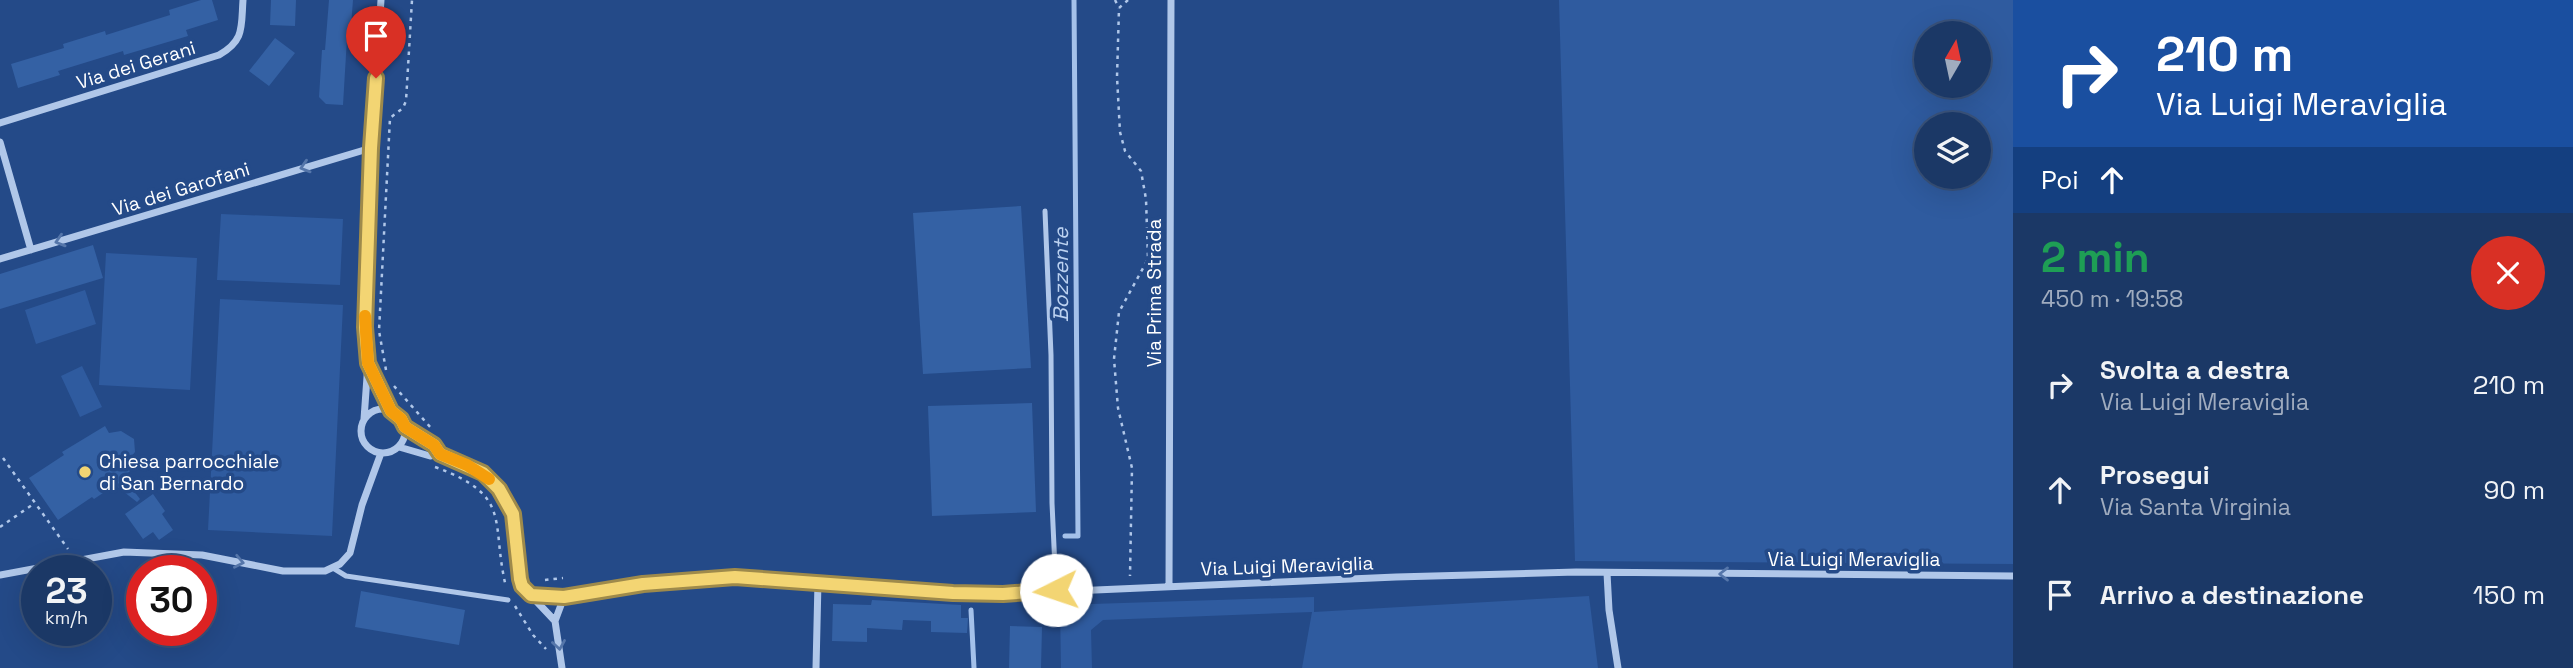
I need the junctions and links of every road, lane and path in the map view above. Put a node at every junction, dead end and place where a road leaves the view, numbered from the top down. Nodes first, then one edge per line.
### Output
1 (243, 0) edge
2 (381, 0) edge
3 (412, 0) edge
4 (1115, 0) edge
5 (1128, 0) edge
6 (1171, 0) edge
7 (1119, 8) junction
8 (0, 123) edge
9 (0, 142) edge
10 (371, 148) junction
11 (1045, 211) dead end
12 (31, 250) junction
13 (0, 259) edge
14 (368, 363) junction
15 (388, 376) dead end
16 (394, 385) dead end
17 (391, 411) junction
18 (365, 419) junction
19 (405, 427) junction
20 (434, 432) dead end
21 (399, 447) junction
22 (381, 453) junction
23 (440, 454) junction
24 (3, 458) dead end
25 (428, 465) dead end
26 (35, 503) junction
27 (0, 527) edge
28 (70, 551) dead end
29 (333, 568) junction
30 (1607, 573) junction
31 (0, 575) edge
32 (2013, 576) edge
33 (1130, 577) dead end
34 (563, 578) dead end
35 (545, 580) dead end
36 (818, 582) junction
37 (1169, 586) junction
38 (506, 589) dead end
39 (1056, 590) junction
40 (531, 595) junction
41 (564, 597) junction
42 (510, 601) joint
43 (555, 621) junction
44 (549, 652) dead end
45 (562, 668) edge
46 (816, 668) edge
47 (1618, 668) edge

1 - 8 street, Via dei Gerani
2 - 10 street
3 - 15 path
4 - 7 path
5 - 7 path
6 - 37 street, Via Prima Strada
7 - 33 path
9 - 12 street
10 -> 12 street, Via dei Garofani
10 - 14 street
11 - 39 lane
12 - 13 street, Via dei Garofani
14 - 17 street
14 - 18 street
16 - 20 path
17 - 18 street
17 - 19 street
18 - 22 street
19 - 21 street
19 - 23 street
21 - 22 street
21 - 23 street
22 - 29 street
23 - 40 street
24 - 26 path
25 - 38 path
26 - 27 path
26 - 28 path
31 -> 29 street
29 - 42 lane
32 -> 30 street, Via Luigi Meraviglia
30 - 37 street, Via Luigi Meraviglia
30 - 47 street
34 - 35 path
36 - 39 street, Via Luigi Meraviglia
36 - 41 street, Via Luigi Meraviglia
36 - 46 street
37 - 39 street, Via Luigi Meraviglia
40 - 41 street, Via Luigi Meraviglia
40 - 43 street
41 - 43 street
42 - 44 path
43 -> 45 street

